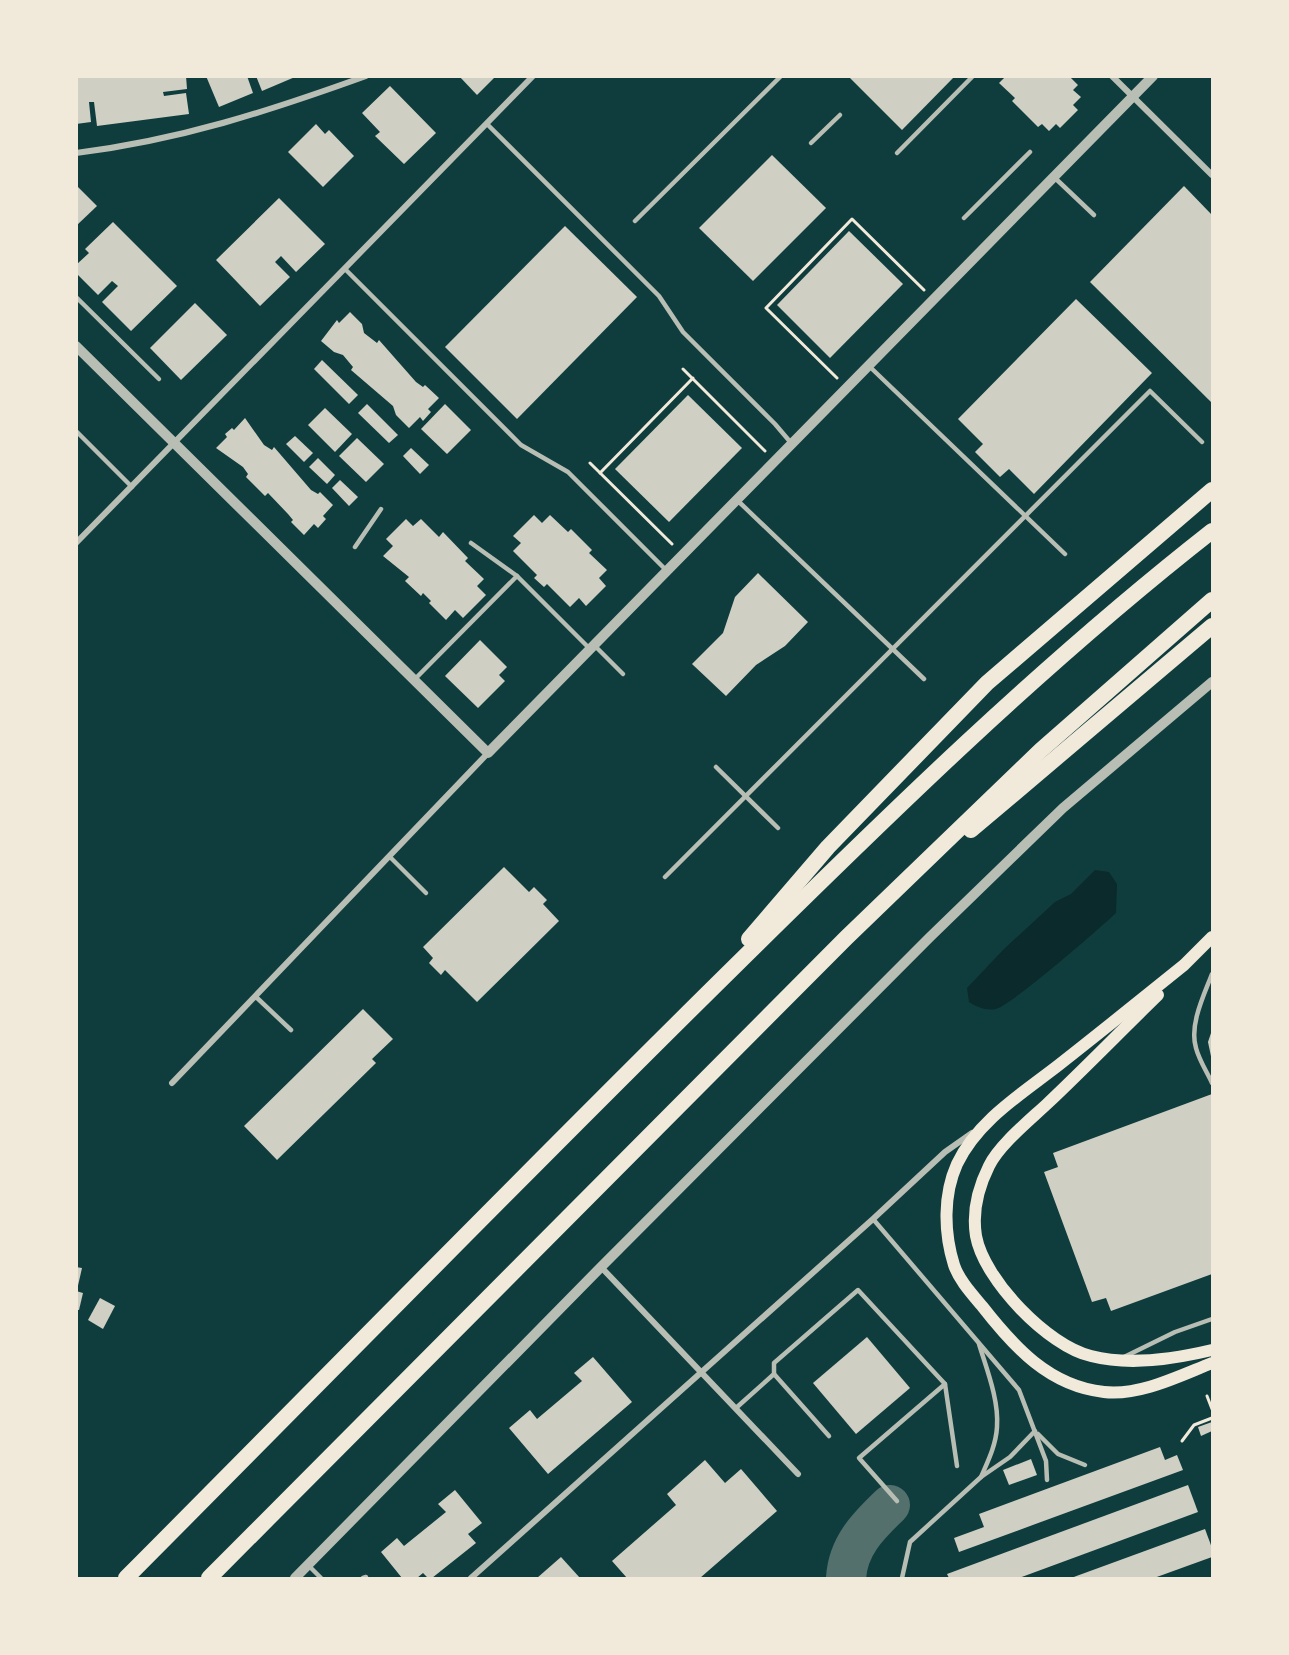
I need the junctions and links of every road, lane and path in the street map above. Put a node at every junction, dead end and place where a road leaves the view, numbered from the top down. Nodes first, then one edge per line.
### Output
1 (366, 76) edge
2 (533, 76) edge
3 (781, 76) edge
4 (973, 76) edge
5 (1112, 76) edge
6 (1154, 76) edge
7 (1133, 97) junction
8 (840, 115) dead end
9 (487, 124) junction
10 (811, 143) dead end
11 (1030, 152) dead end
12 (76, 153) edge
13 (897, 153) dead end
14 (1212, 175) edge
15 (1054, 177) junction
16 (1094, 215) dead end
17 (964, 218) dead end
18 (635, 221) dead end
19 (345, 269) junction
20 (924, 290) dead end
21 (76, 297) edge
22 (76, 346) edge
23 (869, 366) junction
24 (683, 369) dead end
25 (693, 378) junction
26 (837, 378) dead end
27 (159, 379) dead end
28 (76, 431) edge
29 (1202, 442) dead end
30 (174, 444) junction
31 (792, 444) junction
32 (765, 451) dead end
33 (590, 463) dead end
34 (600, 473) junction
35 (132, 487) junction
36 (1212, 490) edge
37 (737, 500) junction
38 (381, 509) dead end
39 (1026, 515) junction
40 (1212, 531) edge
41 (76, 543) edge
42 (471, 543) dead end
43 (672, 544) dead end
44 (355, 547) dead end
45 (1065, 554) dead end
46 (667, 571) junction
47 (517, 576) junction
48 (1212, 600) edge
49 (1212, 626) edge
50 (592, 647) junction
51 (893, 649) junction
52 (623, 674) dead end
53 (924, 679) dead end
54 (414, 680) junction
55 (1212, 682) edge
56 (488, 753) junction
57 (716, 767) dead end
58 (746, 796) junction
59 (778, 828) dead end
60 (389, 856) junction
61 (665, 877) dead end
62 (426, 893) dead end
63 (846, 938) junction
64 (1212, 938) edge
65 (1185, 965) junction
66 (1212, 974) edge
67 (255, 996) junction
68 (674, 1026) junction
69 (291, 1030) dead end
70 (172, 1083) dead end
71 (1212, 1083) edge
72 (984, 1124) junction
73 (873, 1219) junction
74 (600, 1267) junction
75 (1212, 1319) edge
76 (978, 1341) junction
77 (1212, 1350) edge
78 (1117, 1361) junction
79 (1212, 1363) edge
80 (702, 1373) junction
81 (774, 1374) junction
82 (945, 1384) junction
83 (1208, 1396) dead end
84 (736, 1408) junction
85 (1212, 1409) edge
86 (1212, 1418) edge
87 (1035, 1431) junction
88 (829, 1436) dead end
89 (1182, 1441) dead end
90 (1085, 1465) dead end
91 (957, 1466) dead end
92 (798, 1474) dead end
93 (981, 1477) junction
94 (1047, 1480) dead end
95 (897, 1501) dead end
96 (308, 1565) junction
97 (126, 1578) edge
98 (209, 1578) edge
99 (295, 1578) edge
100 (321, 1578) edge
101 (471, 1578) edge
102 (902, 1578) edge

1 - 12 street
2 - 9 street
3 - 18 lane
4 - 13 lane
5 - 7 street
6 - 7 street
7 - 14 street
7 - 15 street
8 - 10 lane
9 - 19 street
9 - 31 lane
11 - 17 lane
15 - 16 lane
15 - 23 street
19 - 30 street
19 - 46 lane
20 - 26 path
21 - 27 lane
22 - 30 street
23 - 31 street
23 - 39 lane
24 - 25 path
25 - 32 path
25 - 34 path
28 - 35 lane
29 - 39 lane
30 - 35 street
30 - 54 street
31 - 37 street
33 - 34 path
34 - 43 path
35 - 41 street
36 - 68 highway
37 - 46 street
37 - 51 lane
38 - 44 lane
39 - 45 lane
39 - 51 lane
40 - 68 highway
42 - 47 lane
46 - 50 street
47 - 50 lane
47 - 54 lane
48 - 63 highway
49 - 63 highway
50 - 52 lane
50 - 56 street
51 - 53 lane
51 - 58 lane
54 - 56 street
55 - 74 street
56 - 60 street
57 - 58 lane
58 - 59 lane
58 - 61 lane
60 - 62 lane
60 - 67 street
63 - 98 highway
64 - 65 main road
65 - 72 main road
65 - 78 main road
66 - 71 lane
67 - 69 lane
67 - 70 street
68 - 97 highway
72 - 73 street
72 - 79 main road
73 - 76 lane
73 - 80 street
74 - 80 street
74 - 96 street
75 - 78 lane
76 - 87 lane
76 - 93 lane
77 - 78 main road
80 - 84 street
80 - 101 street
81 - 82 lane
81 - 84 lane
81 - 88 lane
82 - 91 lane
82 - 95 lane
83 - 85 path
84 - 92 street
86 - 89 path
87 - 90 lane
87 - 93 lane
87 - 94 lane
93 - 102 lane
96 - 99 street
96 - 100 lane

